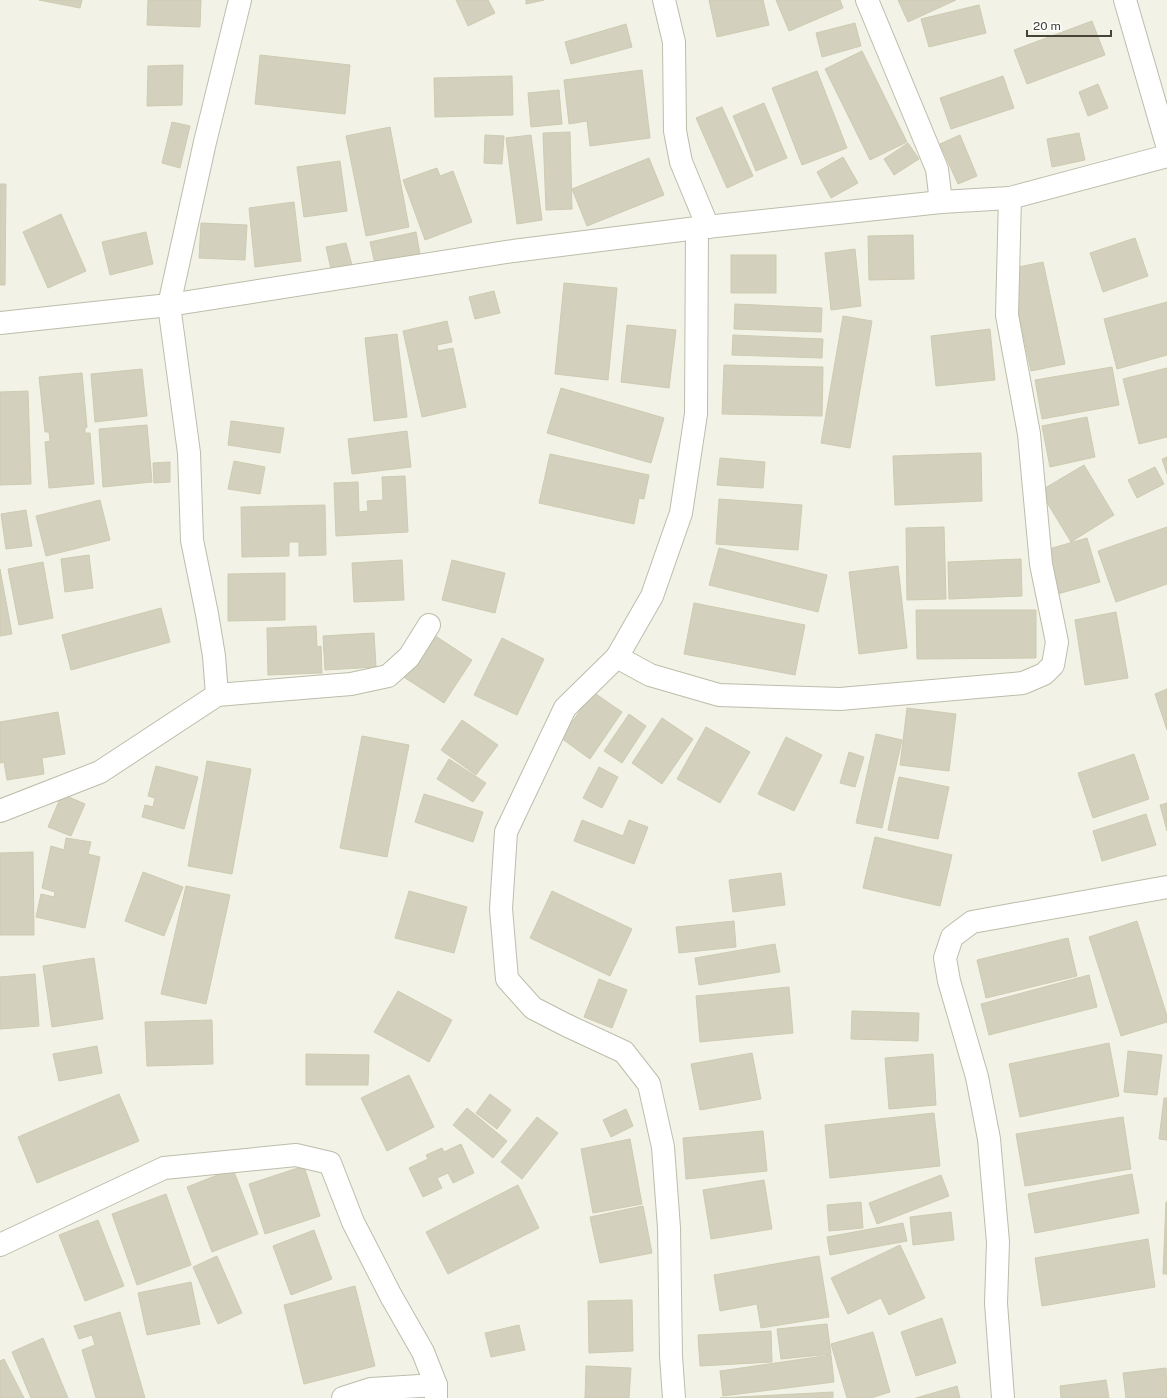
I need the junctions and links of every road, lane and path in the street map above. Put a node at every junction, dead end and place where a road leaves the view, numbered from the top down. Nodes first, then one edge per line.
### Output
1 (240, 0) edge
2 (664, 0) edge
3 (867, 0) edge
4 (1126, 0) edge
5 (1167, 145) edge
6 (1167, 156) edge
7 (1010, 198) junction
8 (941, 202) junction
9 (703, 228) junction
10 (169, 305) junction
11 (0, 324) edge
12 (429, 625) dead end
13 (617, 657) junction
14 (217, 695) junction
15 (0, 811) edge
16 (1167, 887) edge
17 (0, 1246) edge
18 (436, 1392) edge
19 (343, 1398) edge
20 (674, 1398) edge
21 (1003, 1398) edge

1 - 10 street
2 - 9 street
3 - 8 street
4 - 5 street
6 - 7 street
7 - 8 street
7 - 13 street
8 - 9 street
9 - 10 street
9 - 13 street
10 - 11 street
10 - 14 street
12 - 14 street
13 - 20 street
14 - 15 street
16 - 21 street
17 - 18 street
18 - 19 street

